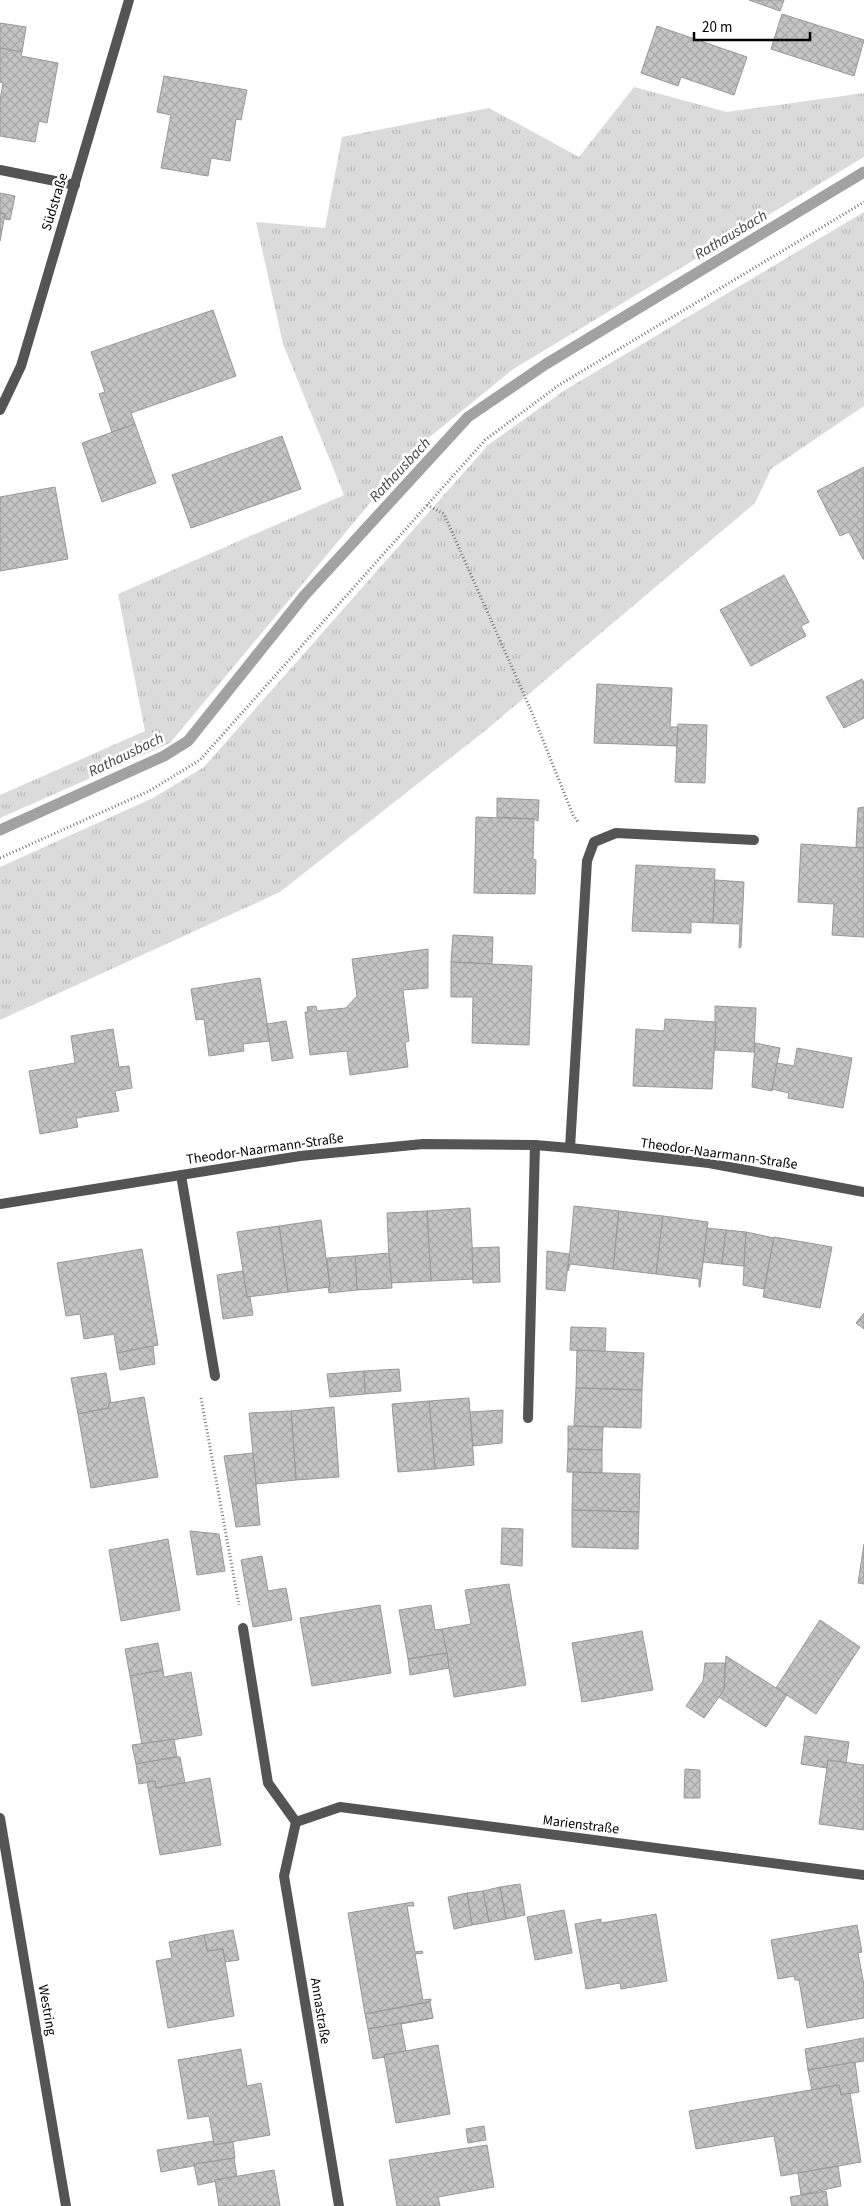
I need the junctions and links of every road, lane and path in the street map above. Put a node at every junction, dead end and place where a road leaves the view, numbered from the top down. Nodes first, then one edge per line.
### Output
1 (130, 0) edge
2 (0, 170) edge
3 (75, 185) junction
4 (864, 202) edge
5 (0, 410) edge
6 (427, 505) junction
7 (754, 840) dead end
8 (594, 842) junction
9 (0, 858) edge
10 (535, 1145) junction
11 (570, 1148) junction
12 (181, 1175) junction
13 (864, 1192) edge
14 (0, 1204) edge
15 (214, 1376) joint
16 (528, 1418) dead end
17 (243, 1628) joint
18 (0, 1818) edge
19 (296, 1822) junction
20 (864, 1875) edge
21 (66, 2206) edge
22 (339, 2206) edge

1 - 3 street, Südstraße
2 - 3 street
3 - 5 street, Südstraße
4 - 6 path
6 - 8 path
6 - 9 path
7 - 8 street
8 - 11 street
10 - 11 street, Theodor-Naarmann-Straße
10 - 12 street, Theodor-Naarmann-Straße
10 - 16 street
11 - 13 street, Theodor-Naarmann-Straße
12 - 14 street, Theodor-Naarmann-Straße
12 - 15 street
15 - 17 path
17 - 19 street
18 - 21 street, Westring
19 - 20 street, Marienstraße
19 - 22 street, Annastraße

